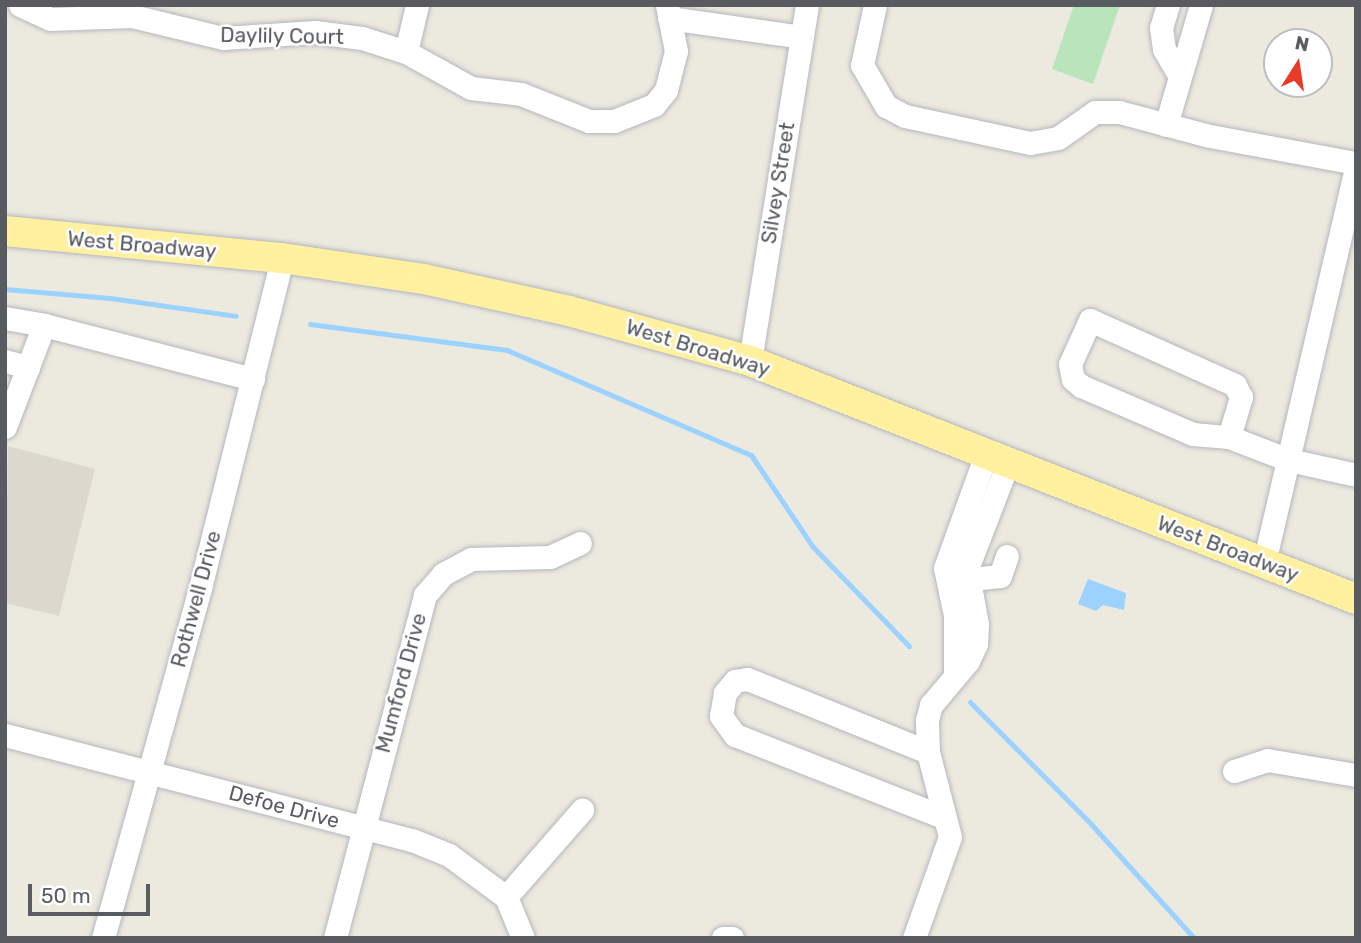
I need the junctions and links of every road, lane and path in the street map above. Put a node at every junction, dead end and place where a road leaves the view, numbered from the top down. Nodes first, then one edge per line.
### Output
1 (20, 5) edge
2 (417, 5) edge
3 (807, 5) edge
4 (875, 5) edge
5 (1168, 5) edge
6 (1200, 5) edge
7 (668, 12) edge
8 (802, 37) junction
9 (405, 52) junction
10 (1179, 75) junction
11 (1166, 125) junction
12 (1356, 163) edge
13 (1356, 169) edge
14 (5, 231) edge
15 (282, 258) junction
16 (5, 318) edge
17 (44, 325) junction
18 (5, 361) edge
19 (750, 361) junction
20 (28, 367) junction
21 (253, 379) junction
22 (6, 425) edge
23 (1229, 437) junction
24 (997, 458) junction
25 (1289, 460) junction
26 (1356, 475) edge
27 (580, 543) dead end
28 (1007, 556) dead end
29 (1264, 563) junction
30 (957, 581) junction
31 (1356, 599) edge
32 (5, 735) edge
33 (928, 752) junction
34 (1234, 771) dead end
35 (149, 772) junction
36 (1356, 775) edge
37 (582, 810) dead end
38 (943, 817) junction
39 (363, 827) junction
40 (506, 897) junction
41 (103, 938) edge
42 (335, 938) edge
43 (523, 938) edge
44 (723, 938) edge
45 (732, 938) edge
46 (914, 938) edge

1 - 9 street, Daylily Court
2 - 9 street
3 - 8 street, Silvey Street
4 - 11 street
5 - 10 street
6 - 10 street
7 - 8 street
7 - 9 street, Daylily Court
8 - 19 street, Silvey Street
10 - 11 street
11 - 12 street
13 - 25 street
14 - 15 main road, West Broadway
15 - 19 main road, West Broadway
15 - 21 street, Rothwell Drive
16 - 17 street
17 - 20 street
17 - 21 street
18 - 20 street
19 - 24 main road, West Broadway
20 - 22 street
21 - 35 street, Rothwell Drive
23 - 23 street
23 - 25 street
24 - 29 main road, West Broadway
24 - 30 street
25 - 26 street
25 - 29 street
27 - 39 street, Mumford Drive
28 - 30 street
29 - 31 main road, West Broadway
30 - 33 street
32 - 35 street, Defoe Drive
33 - 38 street
33 - 38 street
34 - 36 street
35 - 39 street, Defoe Drive
35 - 41 street, Rothwell Drive
37 - 40 street
38 - 46 street
39 - 40 street, Defoe Drive
39 - 42 street, Mumford Drive
40 - 43 street
44 - 45 street

